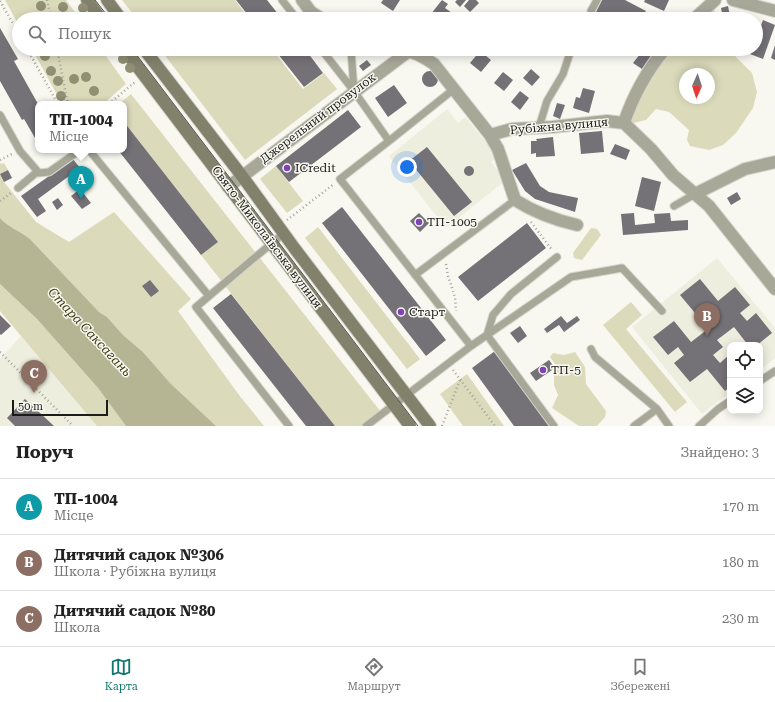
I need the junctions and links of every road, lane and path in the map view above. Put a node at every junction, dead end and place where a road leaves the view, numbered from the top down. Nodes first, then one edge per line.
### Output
1 (47, 0) edge
2 (87, 0) edge
3 (106, 0) edge
4 (282, 0) edge
5 (302, 0) edge
6 (597, 0) edge
7 (715, 0) edge
8 (733, 0) edge
9 (0, 1) edge
10 (591, 10) dead end
11 (775, 11) edge
12 (50, 12) edge
13 (96, 12) edge
14 (115, 12) edge
15 (291, 12) edge
16 (311, 12) edge
17 (702, 12) edge
18 (12, 22) edge
19 (31, 56) edge
20 (58, 56) edge
21 (129, 56) edge
22 (149, 56) edge
23 (326, 56) edge
24 (352, 56) edge
25 (397, 56) edge
26 (419, 56) edge
27 (569, 56) edge
28 (659, 56) edge
29 (143, 75) junction
30 (454, 89) junction
31 (354, 91) junction
32 (56, 101) edge
33 (67, 101) edge
34 (113, 101) edge
35 (0, 114) edge
36 (624, 123) junction
37 (539, 128) junction
38 (490, 135) junction
39 (389, 141) junction
40 (76, 153) edge
41 (91, 153) edge
42 (775, 162) edge
43 (37, 172) junction
44 (242, 176) junction
45 (340, 179) junction
46 (228, 187) junction
47 (18, 188) dead end
48 (695, 194) junction
49 (6, 196) dead end
50 (515, 200) junction
51 (0, 201) edge
52 (674, 206) dead end
53 (529, 220) dead end
54 (577, 225) dead end
55 (282, 230) junction
56 (271, 244) junction
57 (444, 254) junction
58 (557, 257) joint
59 (415, 275) junction
60 (775, 289) edge
61 (209, 296) junction
62 (662, 311) dead end
63 (457, 328) junction
64 (487, 335) junction
65 (471, 346) junction
66 (592, 349) dead end
67 (0, 352) edge
68 (448, 363) junction
69 (775, 371) edge
70 (763, 379) edge
71 (460, 380) junction
72 (407, 395) junction
73 (727, 403) edge
74 (394, 405) junction
75 (657, 409) junction
76 (73, 426) edge
77 (289, 426) edge
78 (366, 426) edge
79 (410, 426) edge
80 (430, 426) edge
81 (442, 426) edge
82 (495, 426) edge
83 (554, 426) edge
84 (634, 426) edge
85 (669, 426) edge
86 (699, 426) edge

1 - 12 path
2 - 13 main road
3 - 14 main road
4 - 15 lane
5 - 16 street
6 - 10 lane
7 - 17 street
8 - 11 street
9 - 18 path
19 - 32 path
20 - 33 path
21 - 29 main road, Свято-Миколаївська вулиця
22 - 44 main road, Свято-Миколаївська вулиця
23 - 31 lane
24 - 31 lane
25 - 31 street, Джерельний провулок
26 - 30 street, Джерельний провулок
27 - 37 lane
28 - 36 street
29 - 34 path
29 - 46 main road, Свято-Миколаївська вулиця
30 - 38 street, Джерельний провулок
30 - 39 lane
31 - 39 lane
31 - 44 street, Джерельний провулок
35 - 43 lane
36 - 37 street, Рубіжна вулиця
36 - 48 street, Рубіжна вулиця
37 - 38 street, Рубіжна вулиця
38 - 50 street, Джерельний провулок
39 - 45 lane
40 - 43 lane
41 - 61 lane
42 - 48 street
43 - 47 lane
44 - 46 street, Джерельний провулок
44 - 55 main road, Свято-Миколаївська вулиця
45 - 55 path
45 - 59 lane
46 - 56 main road, Свято-Миколаївська вулиця
48 - 52 lane
48 - 60 street, Рубіжна вулиця
49 - 51 path
50 - 54 street
50 - 57 lane
53 - 58 path
55 - 56 lane
55 - 72 main road, Свято-Миколаївська вулиця
56 - 61 lane
56 - 74 main road, Свято-Миколаївська вулиця
57 - 59 lane
57 - 63 path
58 - 64 lane
59 - 63 lane
61 - 77 lane
62 - 64 lane
63 - 65 lane
64 - 65 lane
64 - 83 lane
65 - 68 lane
66 - 75 lane
67 - 76 path
68 - 71 path
68 - 72 lane
69 - 70 lane
71 - 81 path
71 - 82 path
72 - 74 lane
72 - 80 main road, Свято-Миколаївська вулиця
73 - 86 lane
74 - 78 lane
74 - 79 main road, Свято-Миколаївська вулиця
75 - 84 lane
75 - 85 lane

